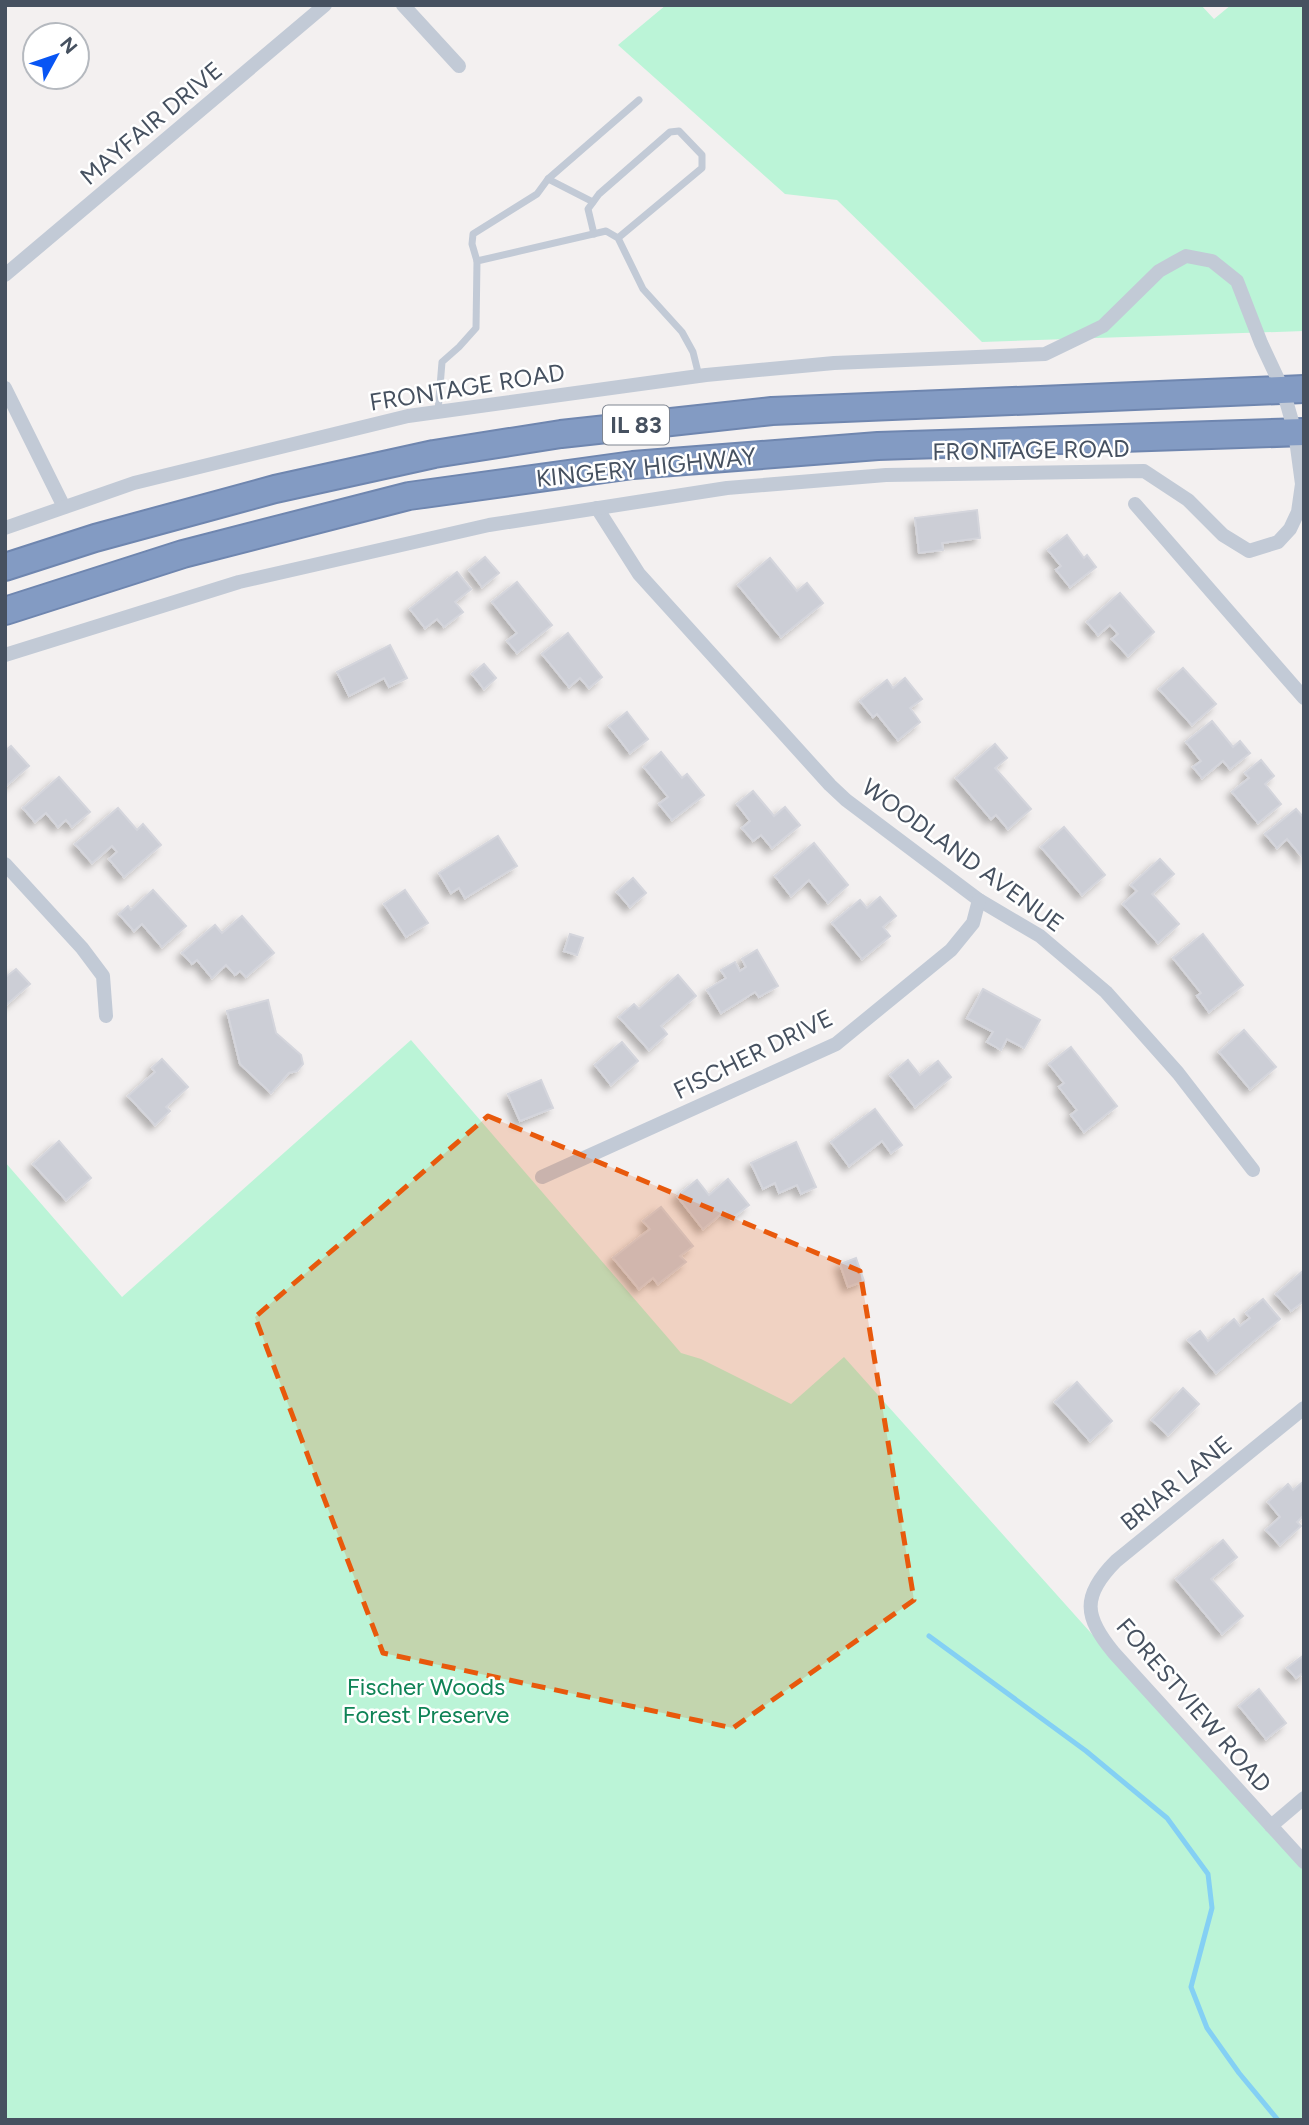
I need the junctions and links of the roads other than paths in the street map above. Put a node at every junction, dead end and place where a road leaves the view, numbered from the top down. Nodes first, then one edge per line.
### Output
1 (325, 5) edge
2 (403, 5) edge
3 (459, 66) dead end
4 (639, 100) dead end
5 (548, 179) junction
6 (593, 202) junction
7 (594, 234) junction
8 (618, 238) junction
9 (477, 261) junction
10 (5, 275) edge
11 (699, 376) junction
12 (5, 388) edge
13 (1293, 389) edge
14 (438, 412) junction
15 (1299, 432) edge
16 (1135, 504) dead end
17 (64, 507) junction
18 (597, 508) junction
19 (5, 528) edge
20 (5, 567) edge
21 (5, 611) edge
22 (5, 655) edge
23 (1304, 698) edge
24 (5, 864) edge
25 (979, 900) junction
26 (106, 1016) dead end
27 (1253, 1170) dead end
28 (542, 1177) dead end
29 (1304, 1408) edge
30 (1090, 1604) joint
31 (1304, 1798) edge
32 (1271, 1826) junction
33 (1304, 1862) edge

1 - 10 street, MAYFAIR DRIVE
2 - 3 street
4 - 5 lane
5 - 6 lane
5 - 9 lane
6 - 7 lane
6 - 8 lane
7 - 8 lane
7 - 9 lane
8 - 11 lane
9 - 14 lane
11 - 13 street, FRONTAGE ROAD
11 - 14 street, FRONTAGE ROAD
12 - 17 street
13 - 15 street, FRONTAGE ROAD
13 - 20 highway, KINGERY HIGHWAY / IL 83
14 - 17 street, FRONTAGE ROAD
15 - 18 street, FRONTAGE ROAD
15 - 21 highway, KINGERY HIGHWAY / IL 83
16 - 23 street
17 - 19 street, FRONTAGE ROAD
18 - 22 street, FRONTAGE ROAD
18 - 25 street, WOODLAND AVENUE
24 - 26 street
25 - 27 street, WOODLAND AVENUE
25 - 28 street, FISCHER DRIVE
29 - 30 street, BRIAR LANE
30 - 32 street, FORESTVIEW ROAD
31 - 32 street
32 - 33 street, FORESTVIEW ROAD

